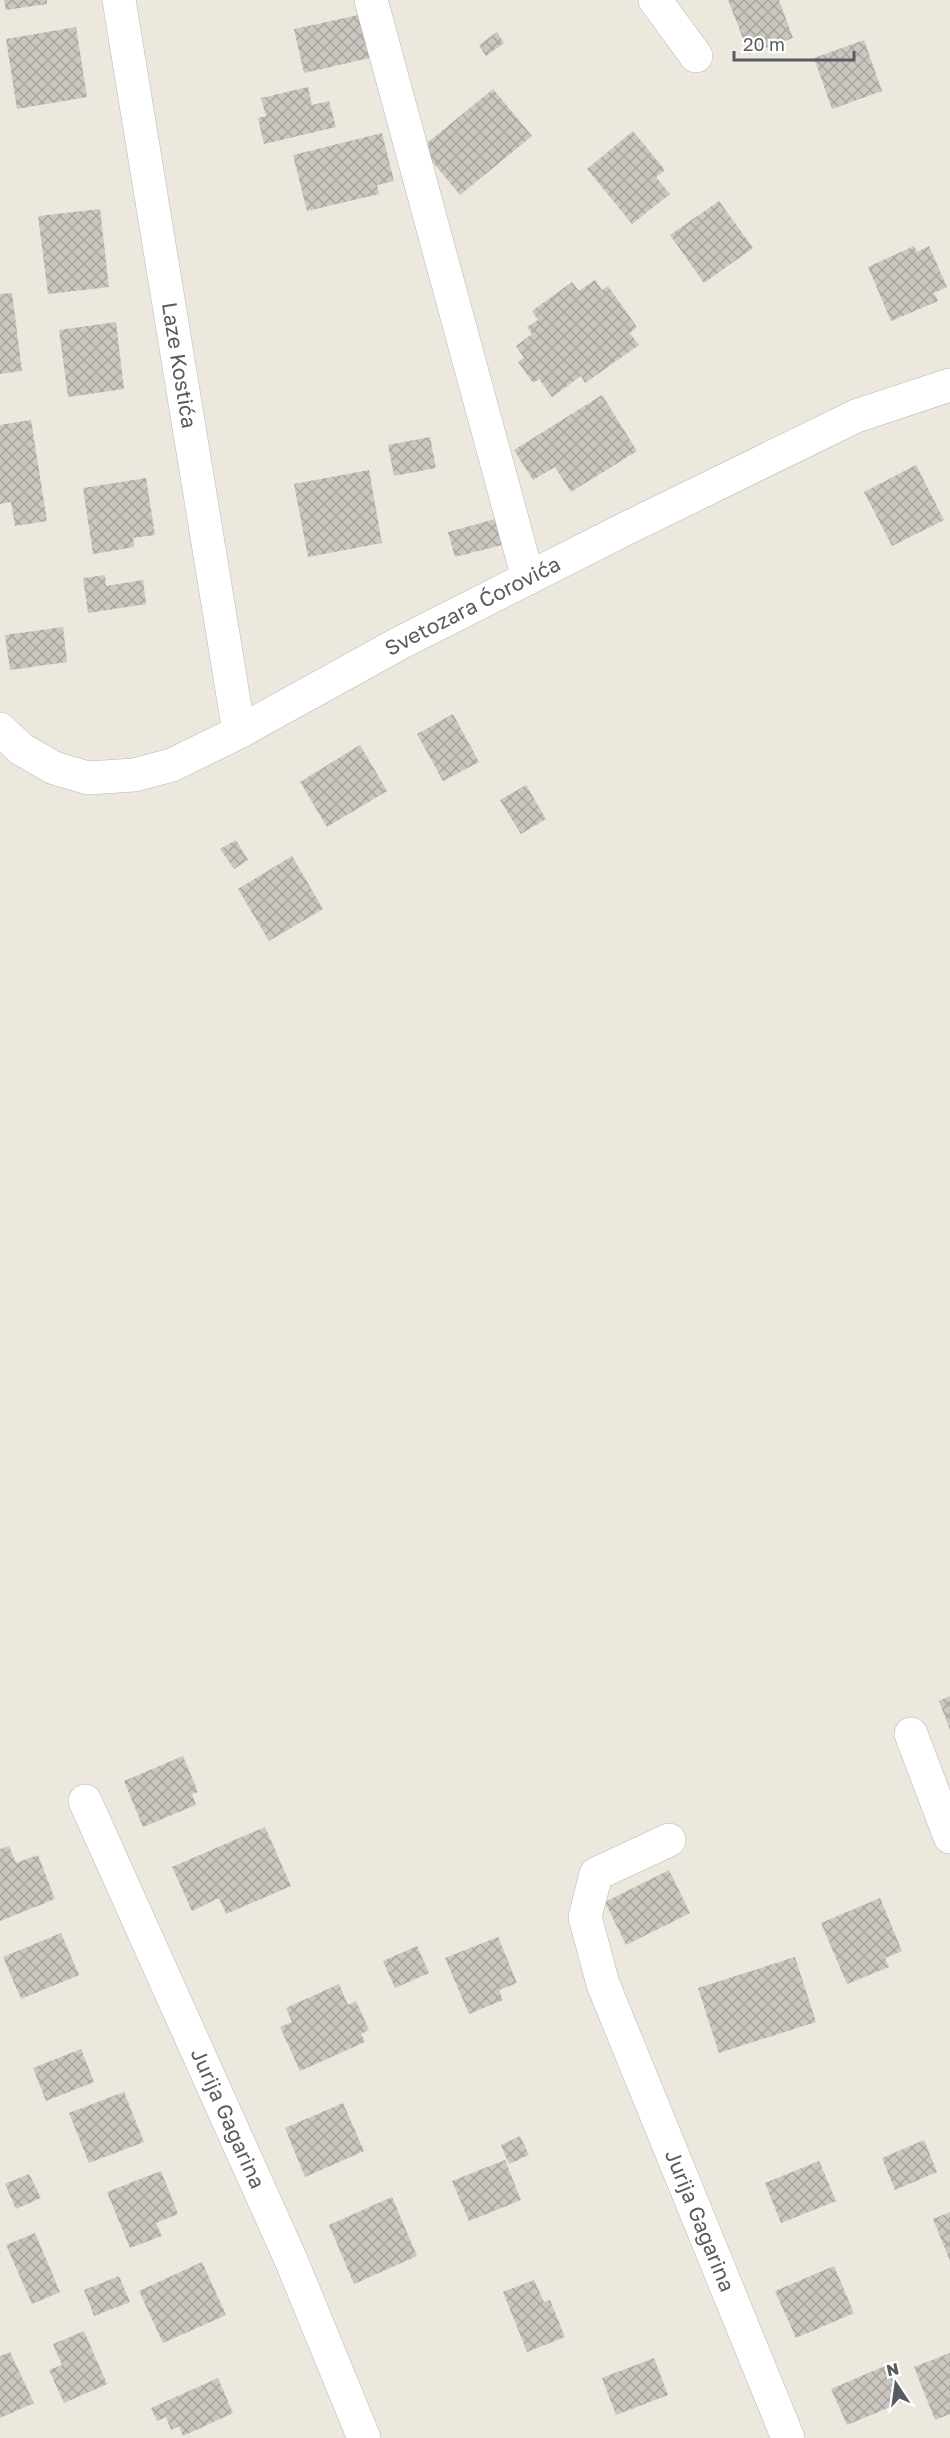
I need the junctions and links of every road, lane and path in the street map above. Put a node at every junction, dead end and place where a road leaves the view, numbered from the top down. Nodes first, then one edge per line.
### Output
1 (119, 0) edge
2 (371, 0) edge
3 (656, 0) edge
4 (696, 56) dead end
5 (950, 385) edge
6 (528, 578) junction
7 (0, 729) edge
8 (239, 732) junction
9 (911, 1734) dead end
10 (85, 1801) dead end
11 (950, 1837) edge
12 (669, 1840) dead end
13 (364, 2438) edge
14 (788, 2438) edge

1 - 8 street, Laze Kostića
2 - 6 street
3 - 4 street
5 - 6 street, Svetozara Ćorovića
6 - 8 street, Svetozara Ćorovića
7 - 8 street, Svetozara Ćorovića
9 - 11 street
10 - 13 street, Jurija Gagarina
12 - 14 street, Jurija Gagarina

